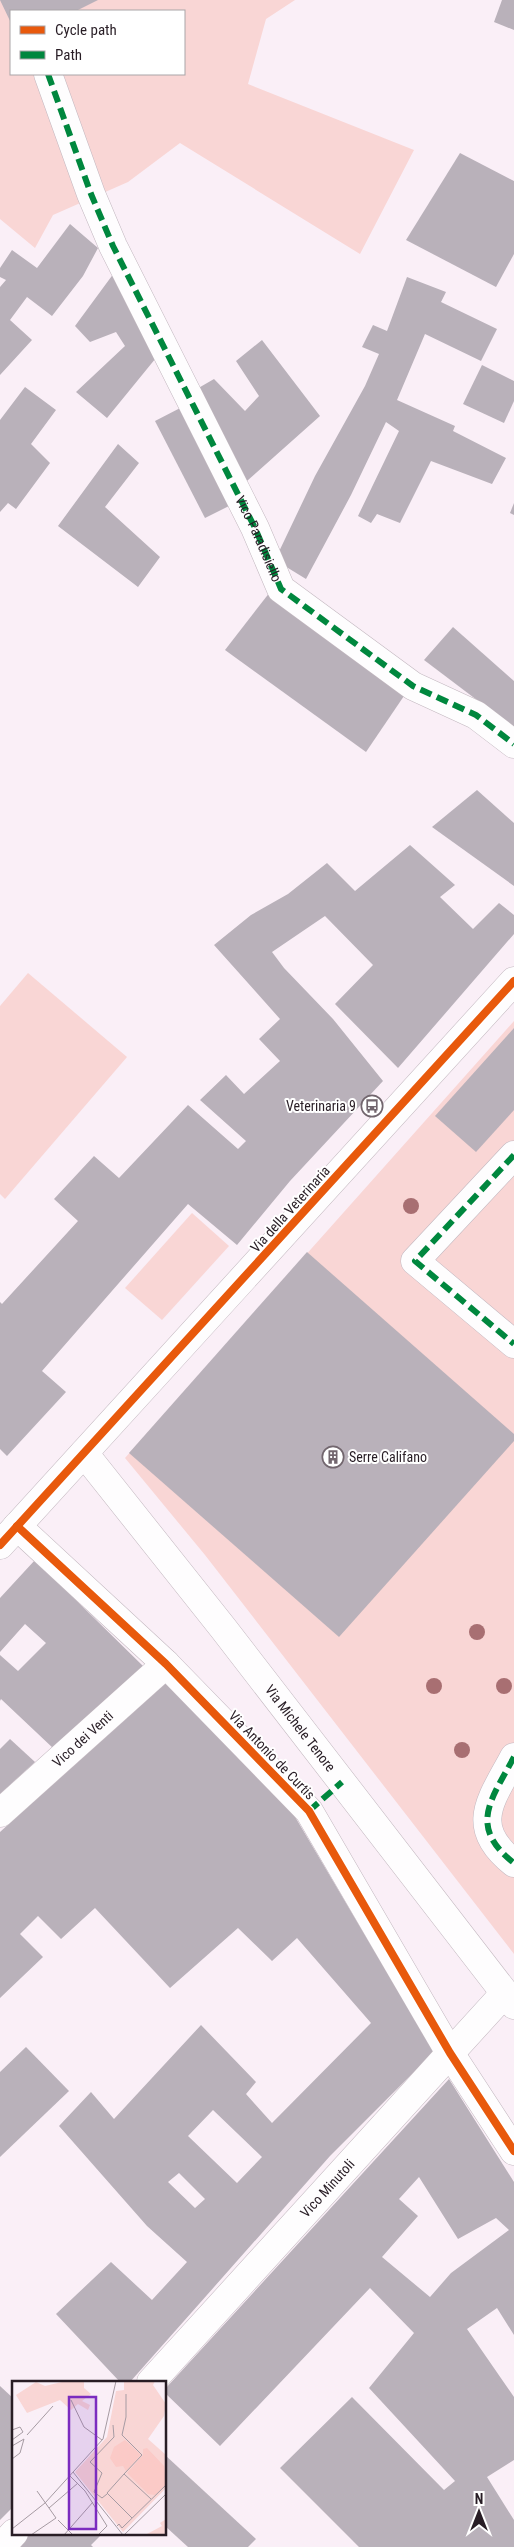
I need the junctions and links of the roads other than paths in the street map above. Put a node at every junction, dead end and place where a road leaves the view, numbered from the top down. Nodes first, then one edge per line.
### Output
1 (48, 75) edge
2 (514, 744) edge
3 (514, 982) edge
4 (514, 1156) edge
5 (514, 1344) edge
6 (84, 1453) junction
7 (8, 1535) edge
8 (166, 1664) junction
9 (514, 1757) edge
10 (342, 1782) junction
11 (309, 1811) junction
12 (0, 1813) edge
13 (514, 1863) edge
14 (509, 1999) edge
15 (450, 2053) junction
16 (514, 2151) edge
17 (152, 2381) edge
18 (13, 2534) edge
19 (1, 2547) edge

1 - 2 street, Vico Paradisiello
3 - 6 street, Via della Veterinaria
4 - 5 street
6 - 7 street, Via della Veterinaria
6 - 10 street, Via Michele Tenore
7 - 8 street, Via Antonio de Curtis
8 - 11 street, Via Antonio de Curtis
8 - 12 street, Vico dei Venti
9 - 13 street
10 - 11 street
10 - 14 street, Via Michele Tenore
11 - 15 street, Via Antonio de Curtis
14 - 15 street, Vico Minutoli
15 - 16 street, Via Antonio de Curtis
15 - 17 street, Vico Minutoli
18 - 19 street

